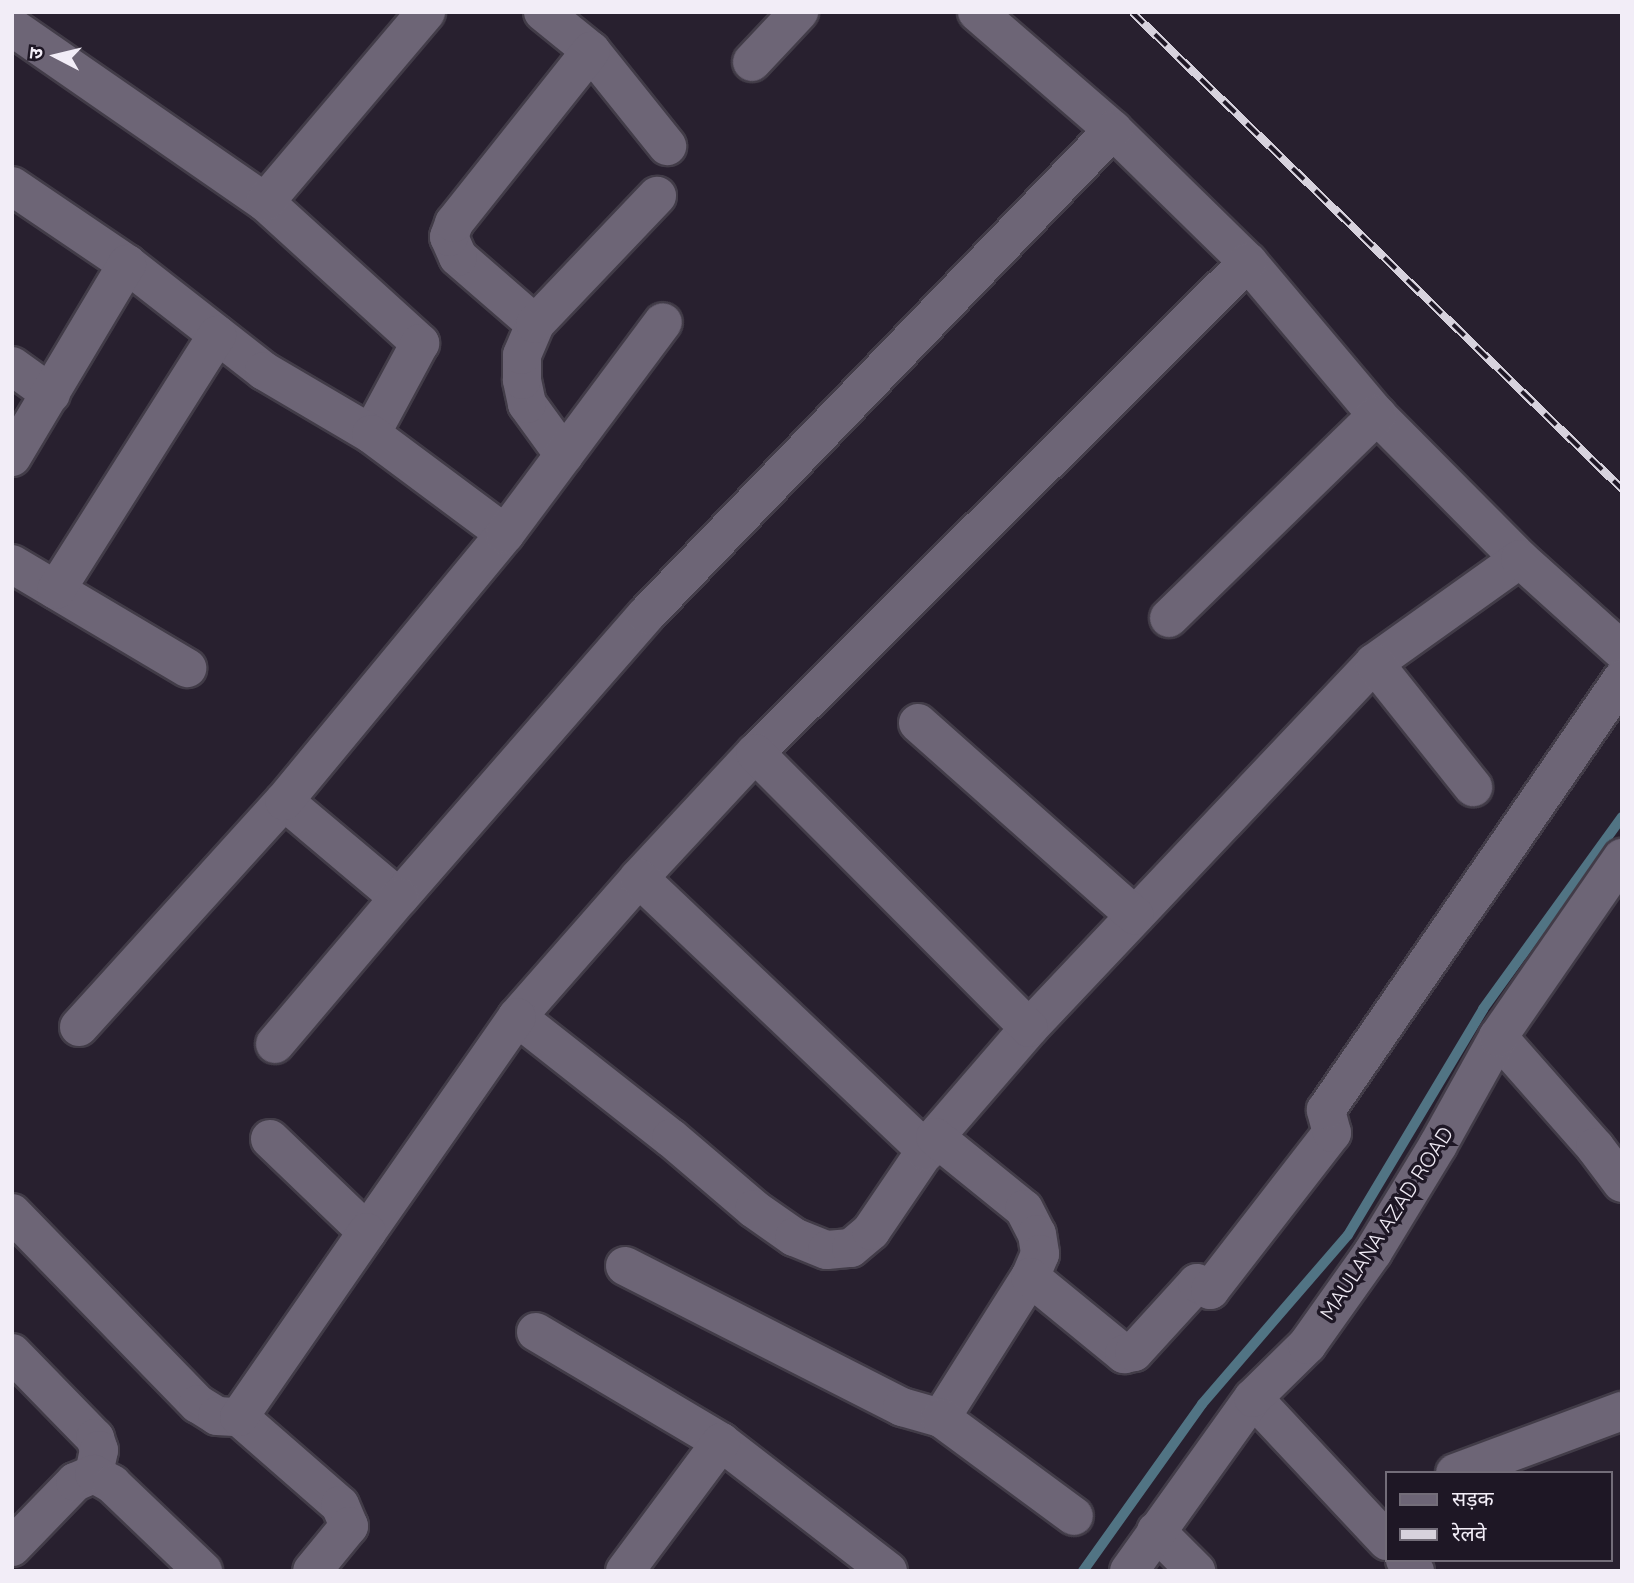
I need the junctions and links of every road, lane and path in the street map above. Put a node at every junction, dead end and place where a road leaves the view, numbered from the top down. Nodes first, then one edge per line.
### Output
1 (426, 12) edge
2 (543, 12) edge
3 (800, 12) edge
4 (976, 12) edge
5 (12, 27) edge
6 (590, 51) junction
7 (752, 62) dead end
8 (1113, 131) junction
9 (667, 146) dead end
10 (12, 186) edge
11 (657, 196) dead end
12 (265, 202) junction
13 (1248, 262) junction
14 (127, 264) junction
15 (663, 322) dead end
16 (535, 324) junction
17 (217, 335) junction
18 (12, 366) edge
19 (51, 394) junction
20 (1377, 415) junction
21 (371, 434) junction
22 (564, 455) junction
23 (12, 457) edge
24 (505, 534) junction
25 (1520, 559) junction
26 (12, 564) edge
27 (56, 590) junction
28 (1169, 618) dead end
29 (1622, 651) edge
30 (1374, 663) junction
31 (187, 668) dead end
32 (1622, 679) edge
33 (918, 723) dead end
34 (755, 753) junction
35 (1473, 787) dead end
36 (284, 801) junction
37 (1622, 858) edge
38 (639, 878) junction
39 (399, 898) junction
40 (1135, 916) junction
41 (517, 1017) junction
42 (79, 1027) dead end
43 (1029, 1028) junction
44 (1498, 1037) junction
45 (275, 1044) dead end
46 (270, 1139) dead end
47 (931, 1144) junction
48 (1622, 1183) edge
49 (12, 1213) edge
50 (367, 1232) junction
51 (625, 1266) dead end
52 (1030, 1277) junction
53 (537, 1332) dead end
54 (12, 1353) edge
55 (1253, 1398) junction
56 (1622, 1411) edge
57 (239, 1417) junction
58 (941, 1418) junction
59 (721, 1442) junction
60 (1460, 1471) edge
61 (94, 1474) junction
62 (1074, 1516) dead end
63 (1156, 1531) junction
64 (1386, 1540) edge
65 (12, 1547) edge
66 (866, 1564) edge
67 (203, 1571) edge
68 (312, 1571) edge
69 (625, 1571) edge
70 (1129, 1571) edge
71 (1196, 1571) edge

1 - 12 street
2 - 6 street
3 - 7 street
4 - 8 street
5 - 12 street
6 - 9 street
6 - 16 street
8 - 13 street
8 - 39 street
10 - 14 street
11 - 16 street
12 - 21 street
13 - 20 street
13 - 34 street
14 - 17 street
14 - 19 street
15 - 22 street
16 - 22 street
17 - 21 street
17 - 27 street
18 - 19 street
19 - 23 street
20 - 25 street
20 - 28 street
21 - 24 street
22 - 24 street
24 - 36 street
25 - 29 street
25 - 30 street
26 - 27 street
27 - 31 street
30 - 35 street
30 - 40 street
32 - 52 street
33 - 40 street
34 - 38 street
34 - 43 street
36 - 39 street
36 - 42 street
37 - 44 street, MAULANA AZAD ROAD
38 - 41 street
38 - 47 street
39 - 45 street
40 - 43 street
41 - 47 street
41 - 50 street
43 - 47 street
44 - 48 street
44 - 55 street, MAULANA AZAD ROAD
46 - 50 street
47 - 52 street
49 - 57 street
50 - 57 street
51 - 58 street
52 - 58 street
53 - 59 street
54 - 61 street
55 - 63 street, MAULANA AZAD ROAD
55 - 64 street
56 - 60 street
57 - 68 street
58 - 62 street
59 - 66 street
59 - 69 street
61 - 65 street
61 - 67 street
63 - 70 street, MAULANA AZAD ROAD
63 - 71 street

